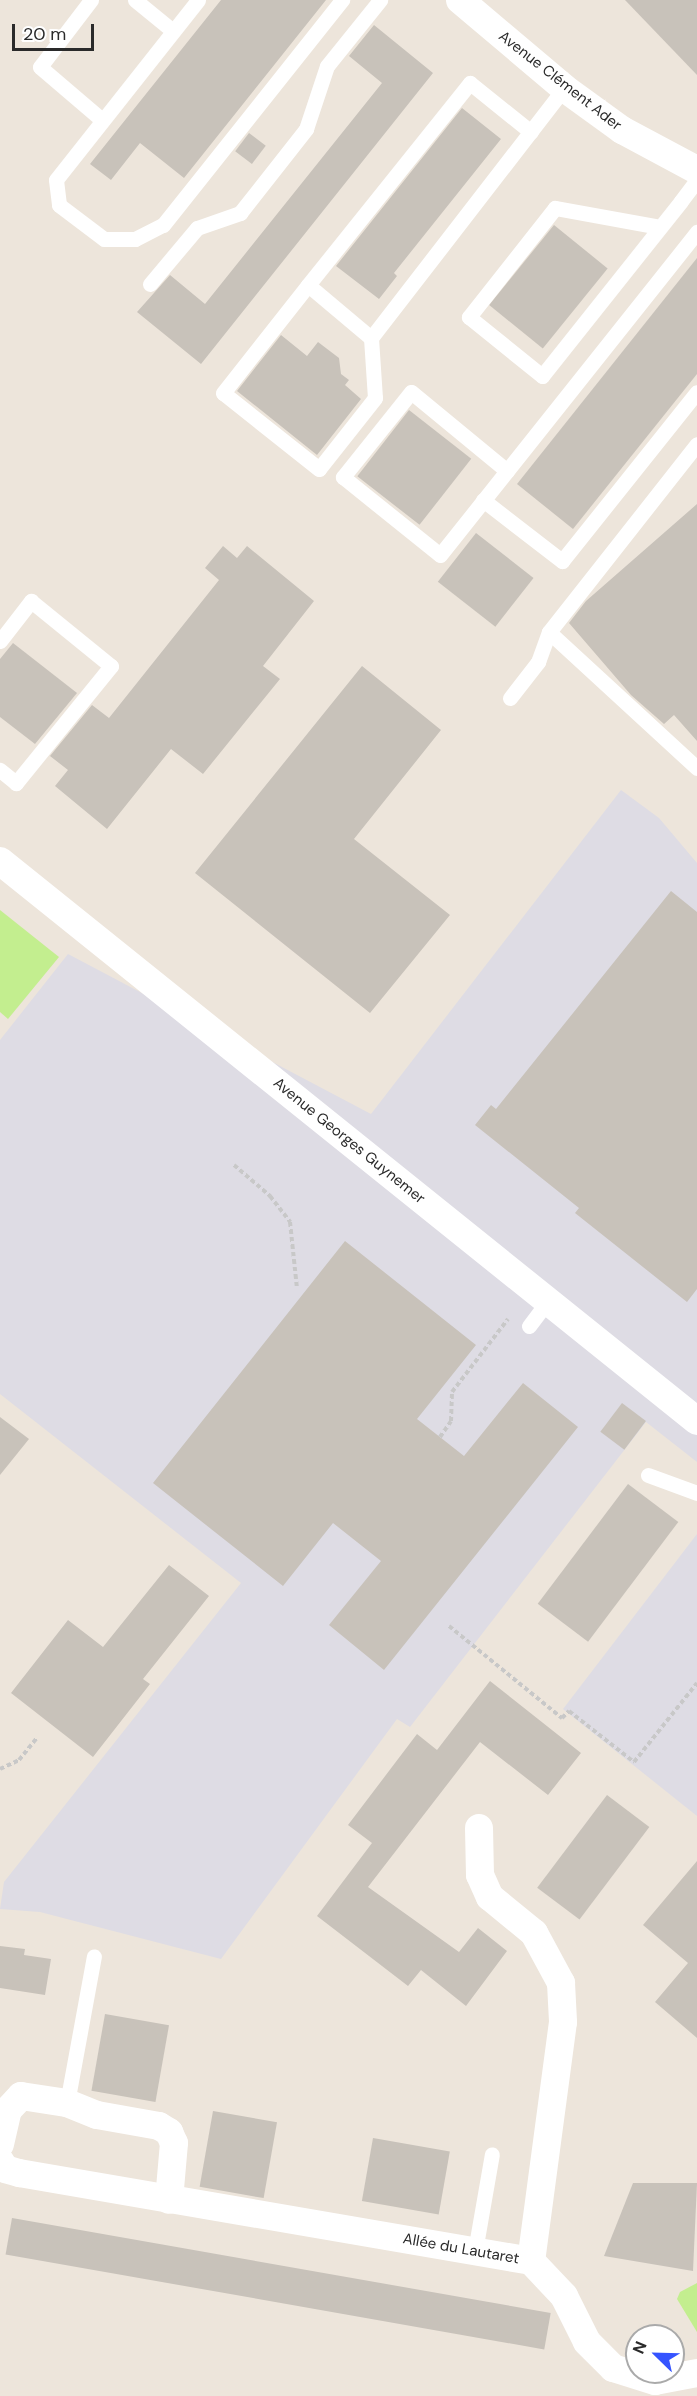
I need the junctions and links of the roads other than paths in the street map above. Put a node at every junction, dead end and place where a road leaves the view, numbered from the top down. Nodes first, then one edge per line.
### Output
1 (91, 0) edge
2 (135, 0) edge
3 (198, 0) edge
4 (342, 0) edge
5 (380, 0) edge
6 (460, 0) edge
7 (173, 31) junction
8 (564, 88) junction
9 (102, 120) junction
10 (531, 132) junction
11 (697, 170) edge
12 (697, 180) edge
13 (660, 227) junction
14 (697, 232) edge
15 (150, 284) dead end
16 (308, 285) junction
17 (370, 338) junction
18 (697, 392) edge
19 (695, 450) edge
20 (507, 471) junction
21 (483, 500) junction
22 (549, 632) junction
23 (0, 641) edge
24 (510, 698) dead end
25 (697, 768) edge
26 (0, 771) edge
27 (0, 861) edge
28 (538, 1293) junction
29 (529, 1326) dead end
30 (697, 1421) edge
31 (648, 1475) dead end
32 (697, 1493) edge
33 (479, 1828) dead end
34 (94, 1956) dead end
35 (67, 2103) junction
36 (0, 2144) edge
37 (492, 2154) dead end
38 (0, 2161) edge
39 (169, 2200) junction
40 (475, 2252) junction
41 (531, 2261) junction
42 (697, 2373) edge

1 - 9 lane
2 - 7 lane
3 - 7 lane
4 - 9 lane
5 - 15 lane
6 - 8 street, Avenue Clément Ader
7 - 9 lane
8 - 10 lane
8 - 11 street, Avenue Clément Ader
10 - 16 lane
10 - 17 lane
12 - 13 lane
13 - 13 lane
14 - 20 lane
16 - 17 lane
16 - 17 lane
18 - 21 lane
19 - 22 lane
20 - 21 lane
20 - 21 lane
22 - 24 lane
22 - 25 lane
23 - 26 lane
27 - 28 street, Avenue Georges Guynemer
28 - 29 lane
28 - 30 street, Avenue Georges Guynemer
31 - 32 lane
33 - 41 street
34 - 35 lane
35 - 36 street
35 - 39 street
37 - 40 lane
38 - 39 street, Allée du Lautaret
39 - 40 street, Allée du Lautaret
40 - 41 street, Allée du Lautaret
41 - 42 street, Allée du Lautaret

